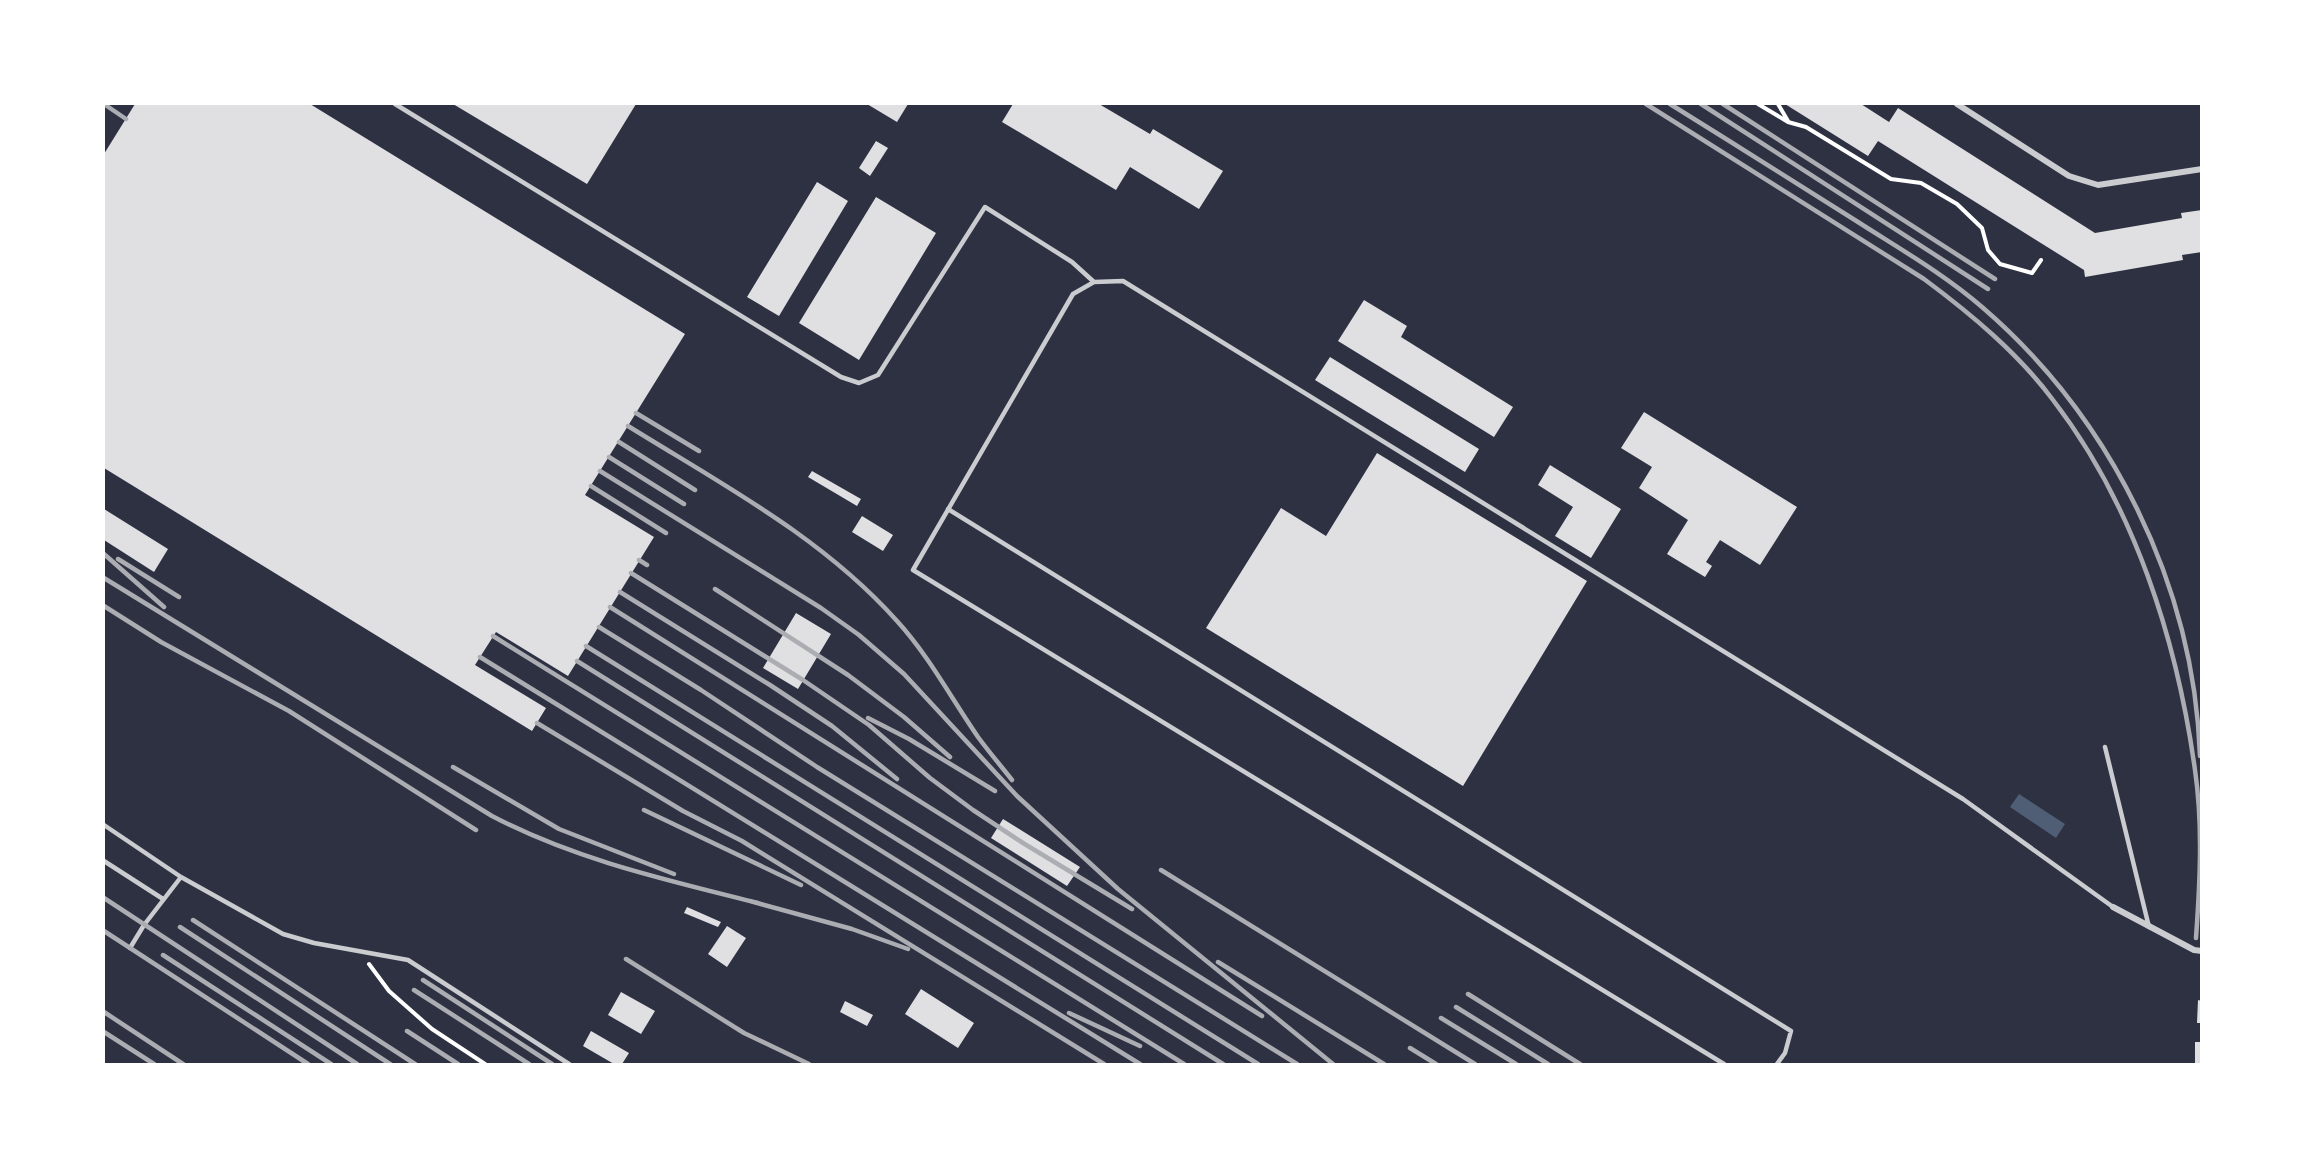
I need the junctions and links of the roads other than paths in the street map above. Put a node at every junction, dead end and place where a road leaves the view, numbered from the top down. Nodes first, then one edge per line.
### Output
1 (395, 104) edge
2 (1957, 104) edge
3 (2202, 169) edge
4 (1094, 282) junction
5 (948, 509) junction
6 (2105, 747) dead end
7 (104, 825) edge
8 (104, 861) edge
9 (181, 877) junction
10 (163, 899) junction
11 (2113, 907) joint
12 (2149, 927) junction
13 (130, 948) dead end
14 (2202, 951) edge
15 (569, 1065) edge
16 (1724, 1065) edge
17 (1777, 1065) edge

1 - 4 lane
2 - 3 street
4 - 5 lane
4 - 11 lane
5 - 16 lane
5 - 17 lane
6 - 12 lane
7 - 9 lane
8 - 10 lane
9 - 10 lane
9 - 15 lane
10 - 13 lane
11 - 12 street
12 - 14 street

